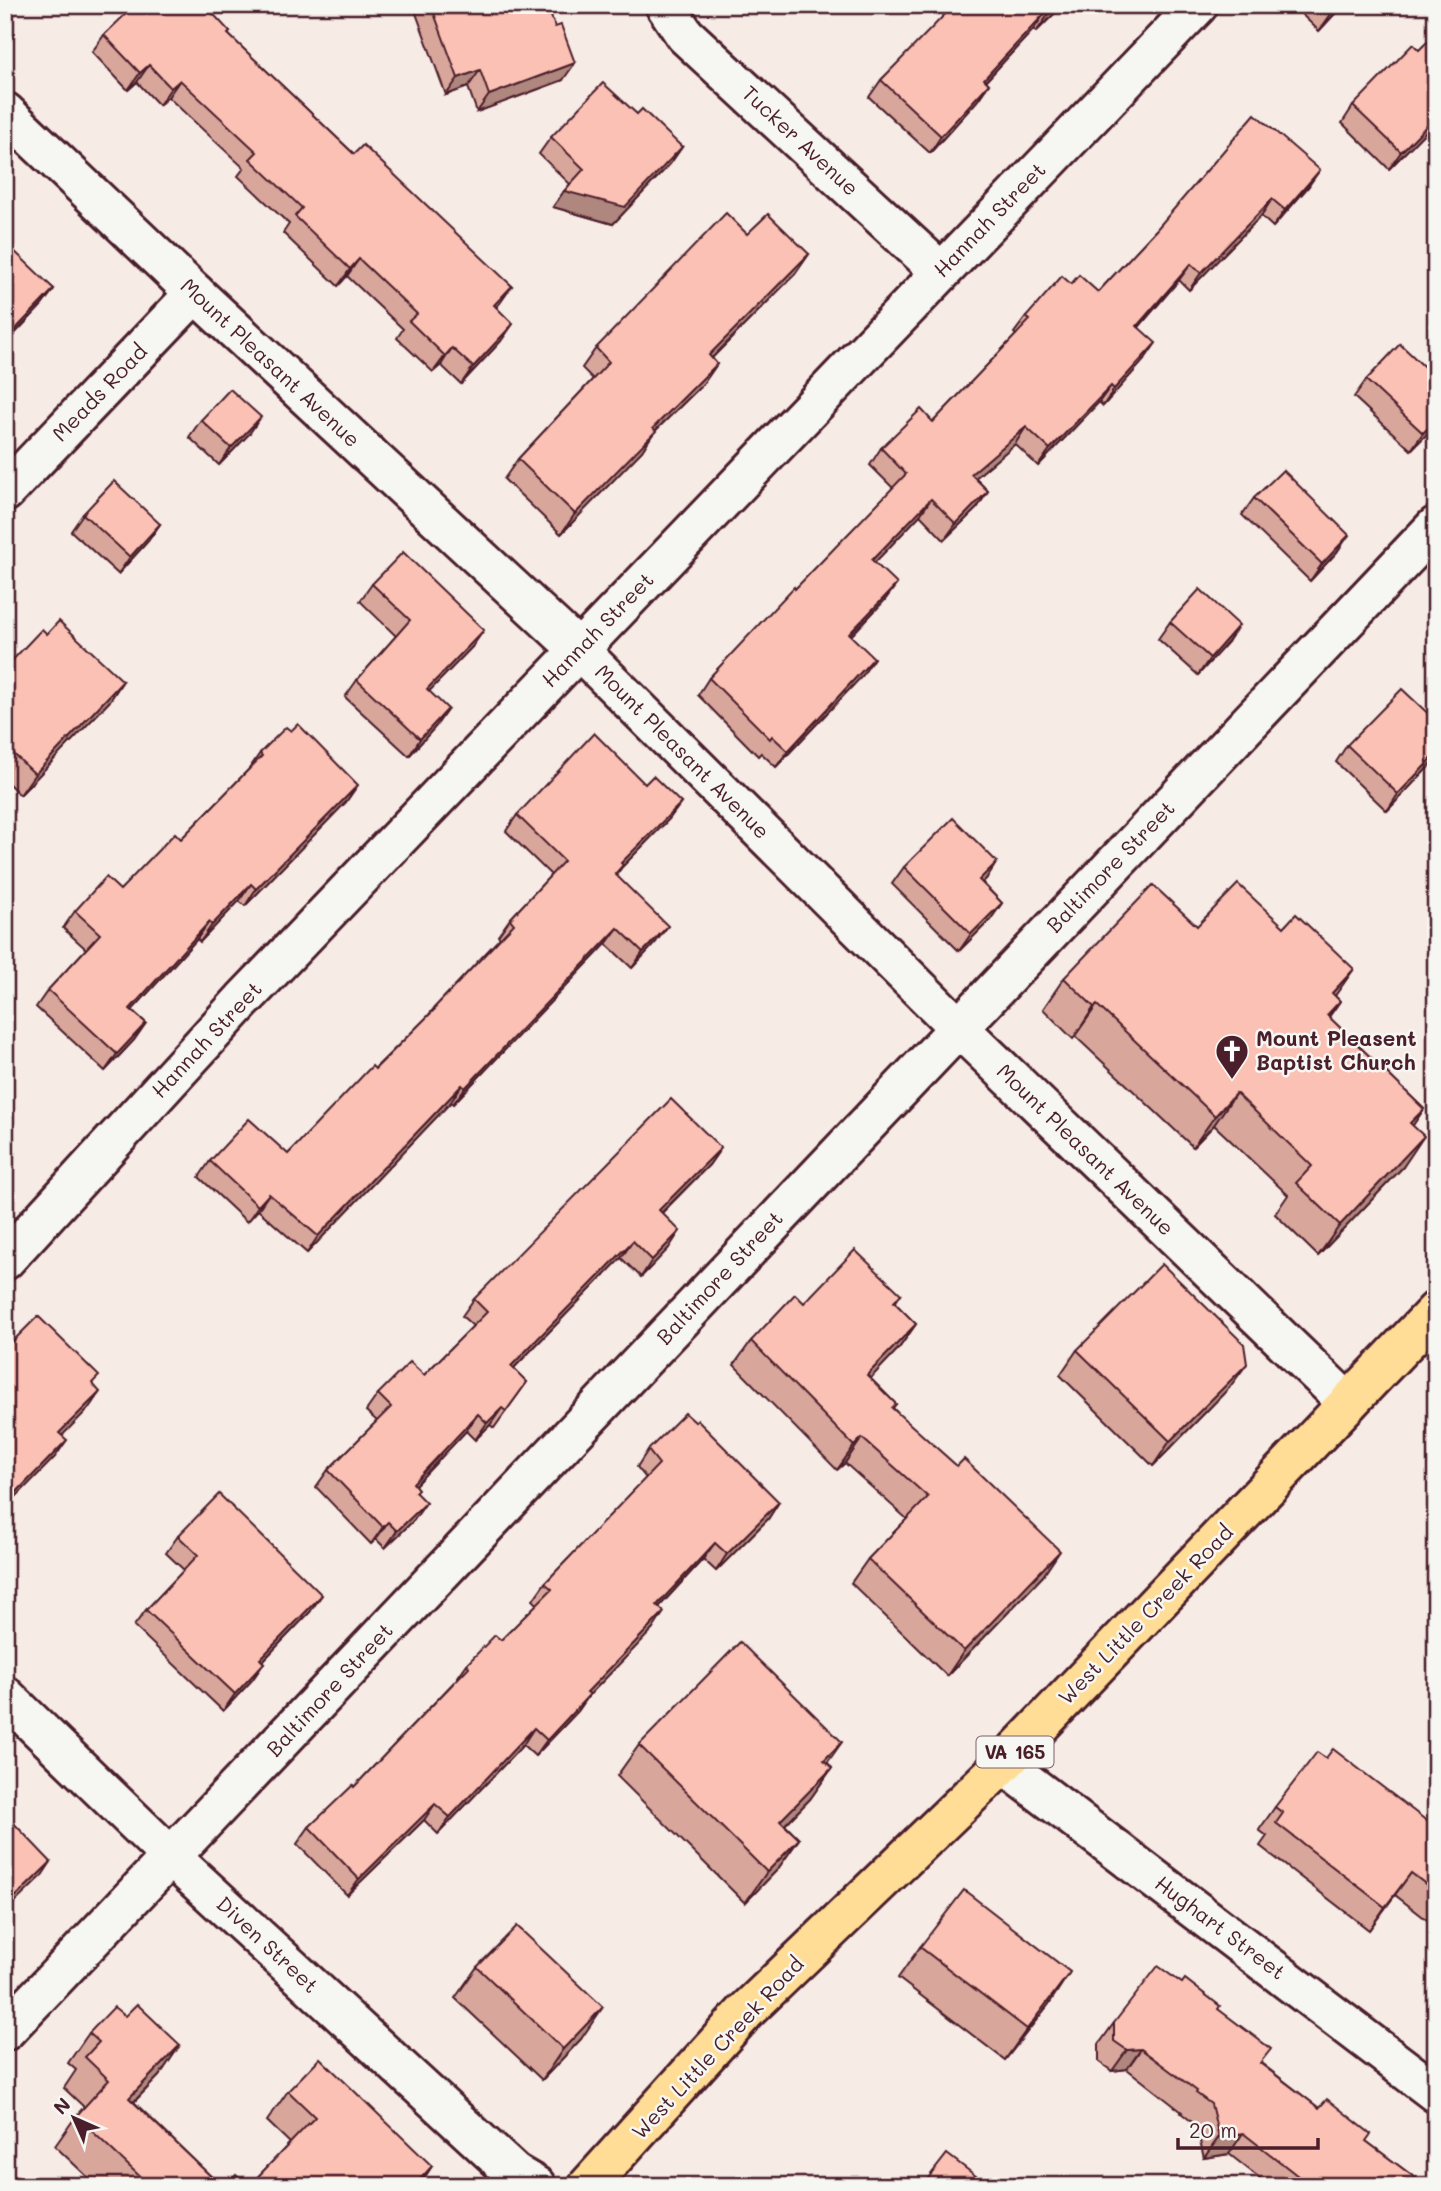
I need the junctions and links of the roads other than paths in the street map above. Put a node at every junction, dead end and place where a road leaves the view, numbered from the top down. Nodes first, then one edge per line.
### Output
1 (665, 5) edge
2 (1198, 5) edge
3 (5, 112) edge
4 (941, 272) junction
5 (195, 293) junction
6 (5, 492) edge
7 (1436, 526) edge
8 (579, 650) junction
9 (958, 1027) junction
10 (5, 1260) edge
11 (1436, 1311) edge
12 (1348, 1403) junction
13 (5, 1696) edge
14 (1003, 1764) junction
15 (171, 1857) junction
16 (5, 2031) edge
17 (1436, 2093) edge
18 (536, 2186) edge
19 (588, 2186) edge

1 - 4 street, Tucker Avenue
2 - 4 street, Hannah Street
3 - 5 street, Mount Pleasant Avenue
4 - 8 street, Hannah Street
5 - 6 street, Meads Road
5 - 8 street, Mount Pleasant Avenue
7 - 9 street, Baltimore Street
8 - 9 street, Mount Pleasant Avenue
8 - 10 street, Hannah Street
9 - 12 street, Mount Pleasant Avenue
9 - 15 street, Baltimore Street
11 - 12 main road, West Little Creek Road / VA 165
12 - 14 main road, West Little Creek Road / VA 165
13 - 15 street, Diven Street
14 - 17 street, Hughart Street
14 - 19 main road, West Little Creek Road / VA 165
15 - 16 street, Baltimore Street
15 - 18 street, Diven Street

